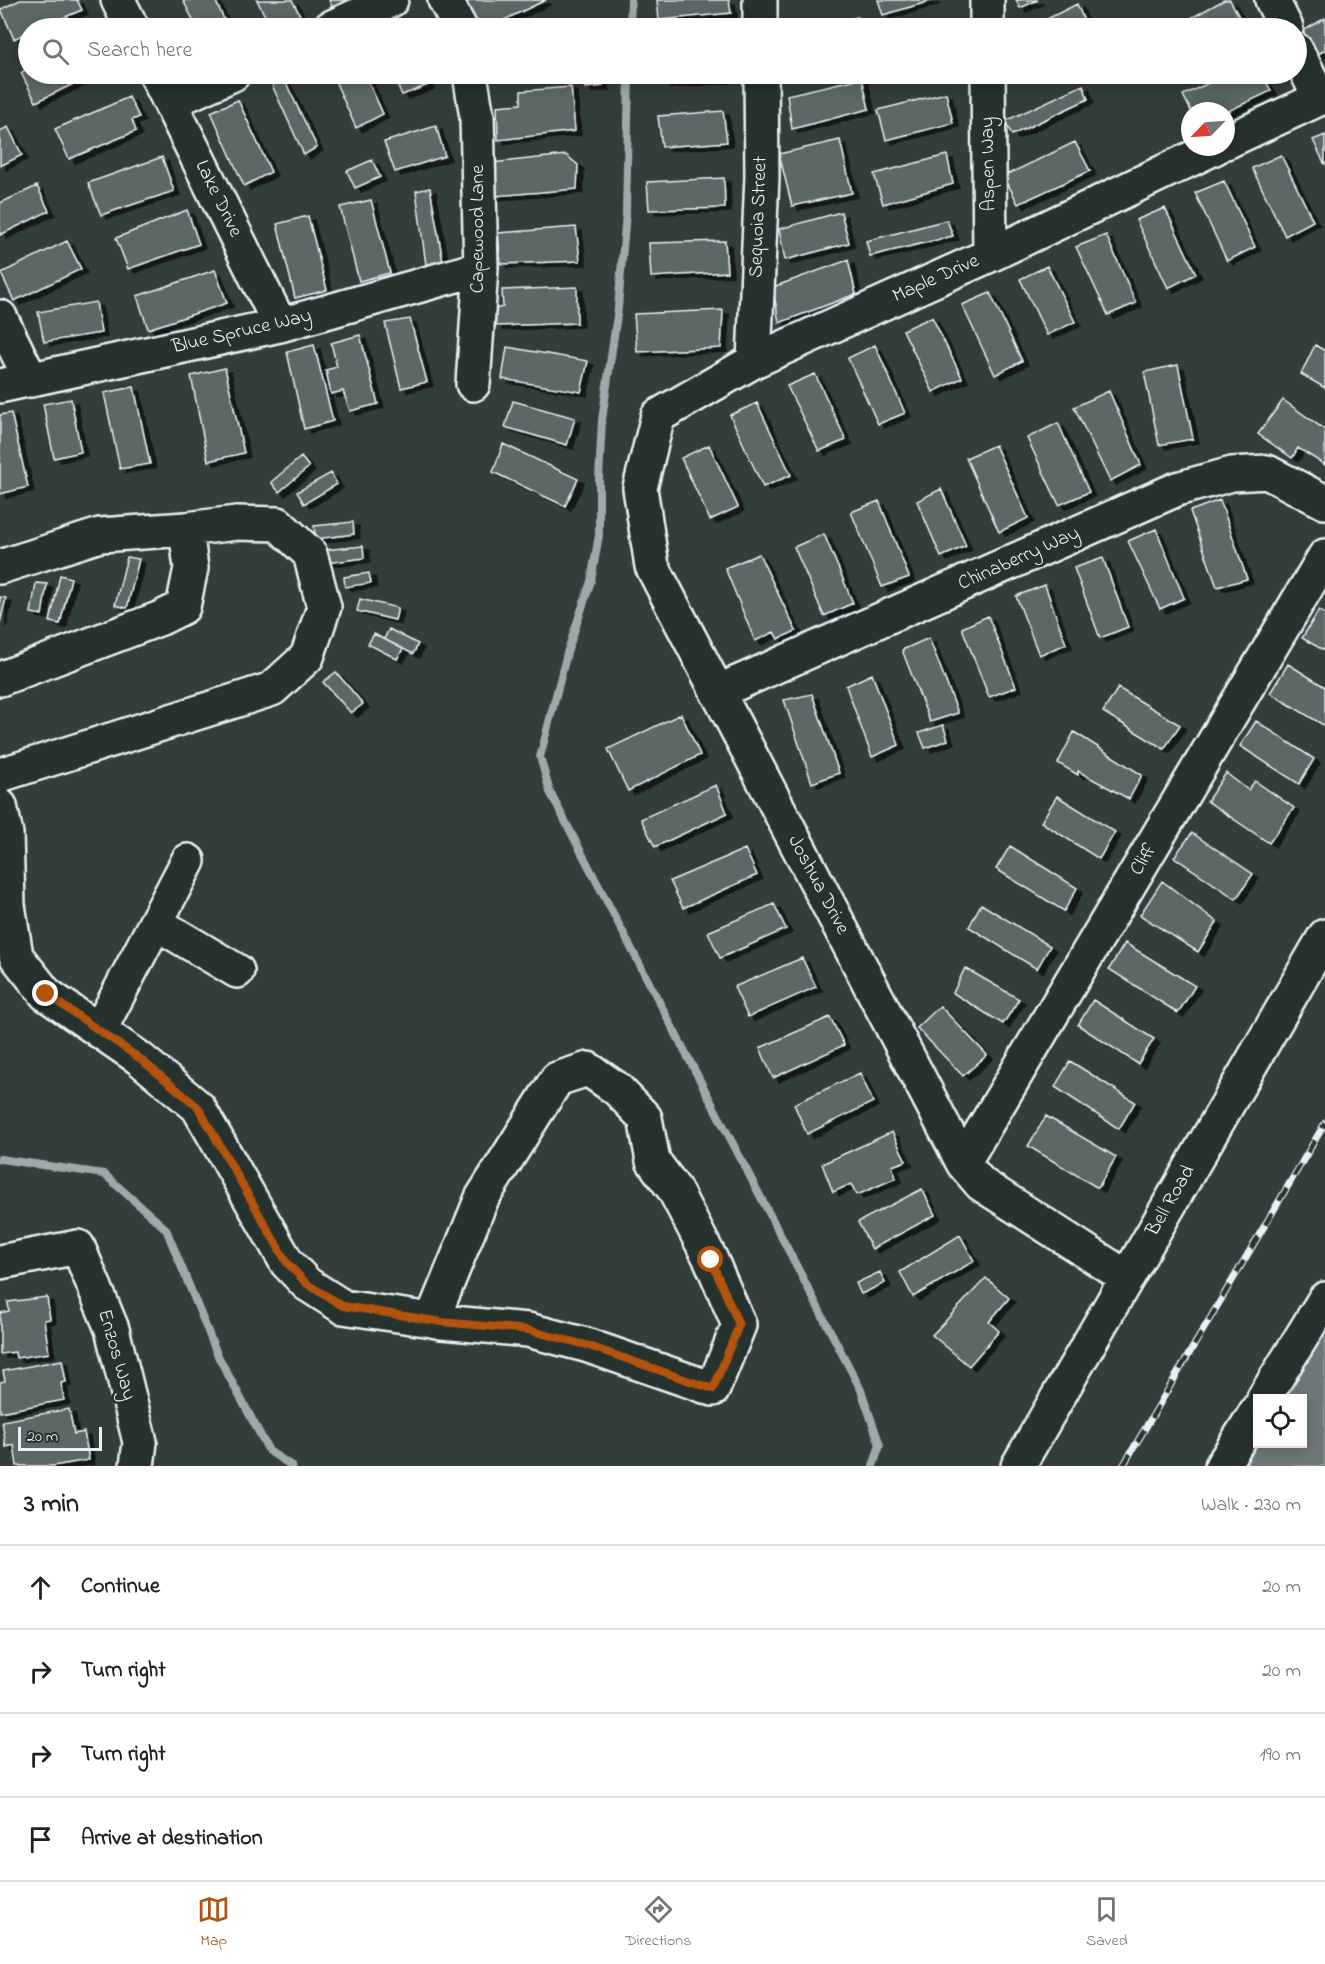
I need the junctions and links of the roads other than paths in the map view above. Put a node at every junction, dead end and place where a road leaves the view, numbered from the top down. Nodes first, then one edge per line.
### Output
1 (118, 0) edge
2 (391, 0) edge
3 (445, 0) edge
4 (760, 0) edge
5 (987, 0) edge
6 (1272, 0) edge
7 (127, 18) edge
8 (352, 18) edge
9 (455, 18) edge
10 (760, 18) edge
11 (987, 18) edge
12 (1281, 18) edge
13 (1307, 69) edge
14 (161, 84) edge
15 (211, 84) edge
16 (472, 84) edge
17 (761, 84) edge
18 (988, 84) edge
19 (1323, 97) edge
20 (171, 102) junction
21 (1235, 138) edge
22 (1197, 156) edge
23 (990, 255) junction
24 (481, 268) junction
25 (0, 317) edge
26 (280, 325) junction
27 (754, 361) junction
28 (16, 383) edge
29 (472, 384) dead end
30 (658, 416) joint
31 (1325, 502) edge
32 (186, 529) junction
33 (1325, 556) edge
34 (0, 567) edge
35 (0, 679) edge
36 (717, 693) junction
37 (0, 775) edge
38 (0, 806) edge
39 (188, 861) dead end
40 (156, 923) junction
41 (1325, 936) edge
42 (237, 971) dead end
43 (99, 1030) junction
44 (963, 1163) junction
45 (0, 1262) edge
46 (1126, 1277) junction
47 (1325, 1299) edge
48 (432, 1320) junction
49 (1266, 1394) edge
50 (1253, 1416) edge
51 (136, 1466) edge
52 (1018, 1466) edge
53 (1222, 1466) edge

1 - 7 street
2 - 8 street
3 - 9 street
4 - 10 street
5 - 11 street
6 - 12 street
13 - 19 street
14 - 20 street, Lake Drive
15 - 20 street
16 - 24 street, Capewood Lane
17 - 27 street, Sequoia Street
18 - 23 street, Aspen Way
19 - 21 street
20 - 26 street, Lake Drive
22 - 23 street, Maple Drive
23 - 27 street, Maple Drive
24 - 26 street, Blue Spruce Way
24 - 29 street, Capewood Lane
25 - 28 street
26 - 28 street, Blue Spruce Way
27 - 30 street, Maple Drive
30 - 36 street, Joshua Drive
31 - 36 street, Chinaberry Way
32 - 34 street
32 - 35 street
32 - 37 street
33 - 44 street, Cliff
36 - 44 street, Joshua Drive
38 - 43 street
39 - 40 street
40 - 42 street
40 - 43 street
41 - 46 street, Bell Road
43 - 48 street
44 - 46 street, Joshua Drive
45 - 51 street, Enzos Way
46 - 52 street, Bell Road
47 - 49 street
48 - 48 street
50 - 53 street

